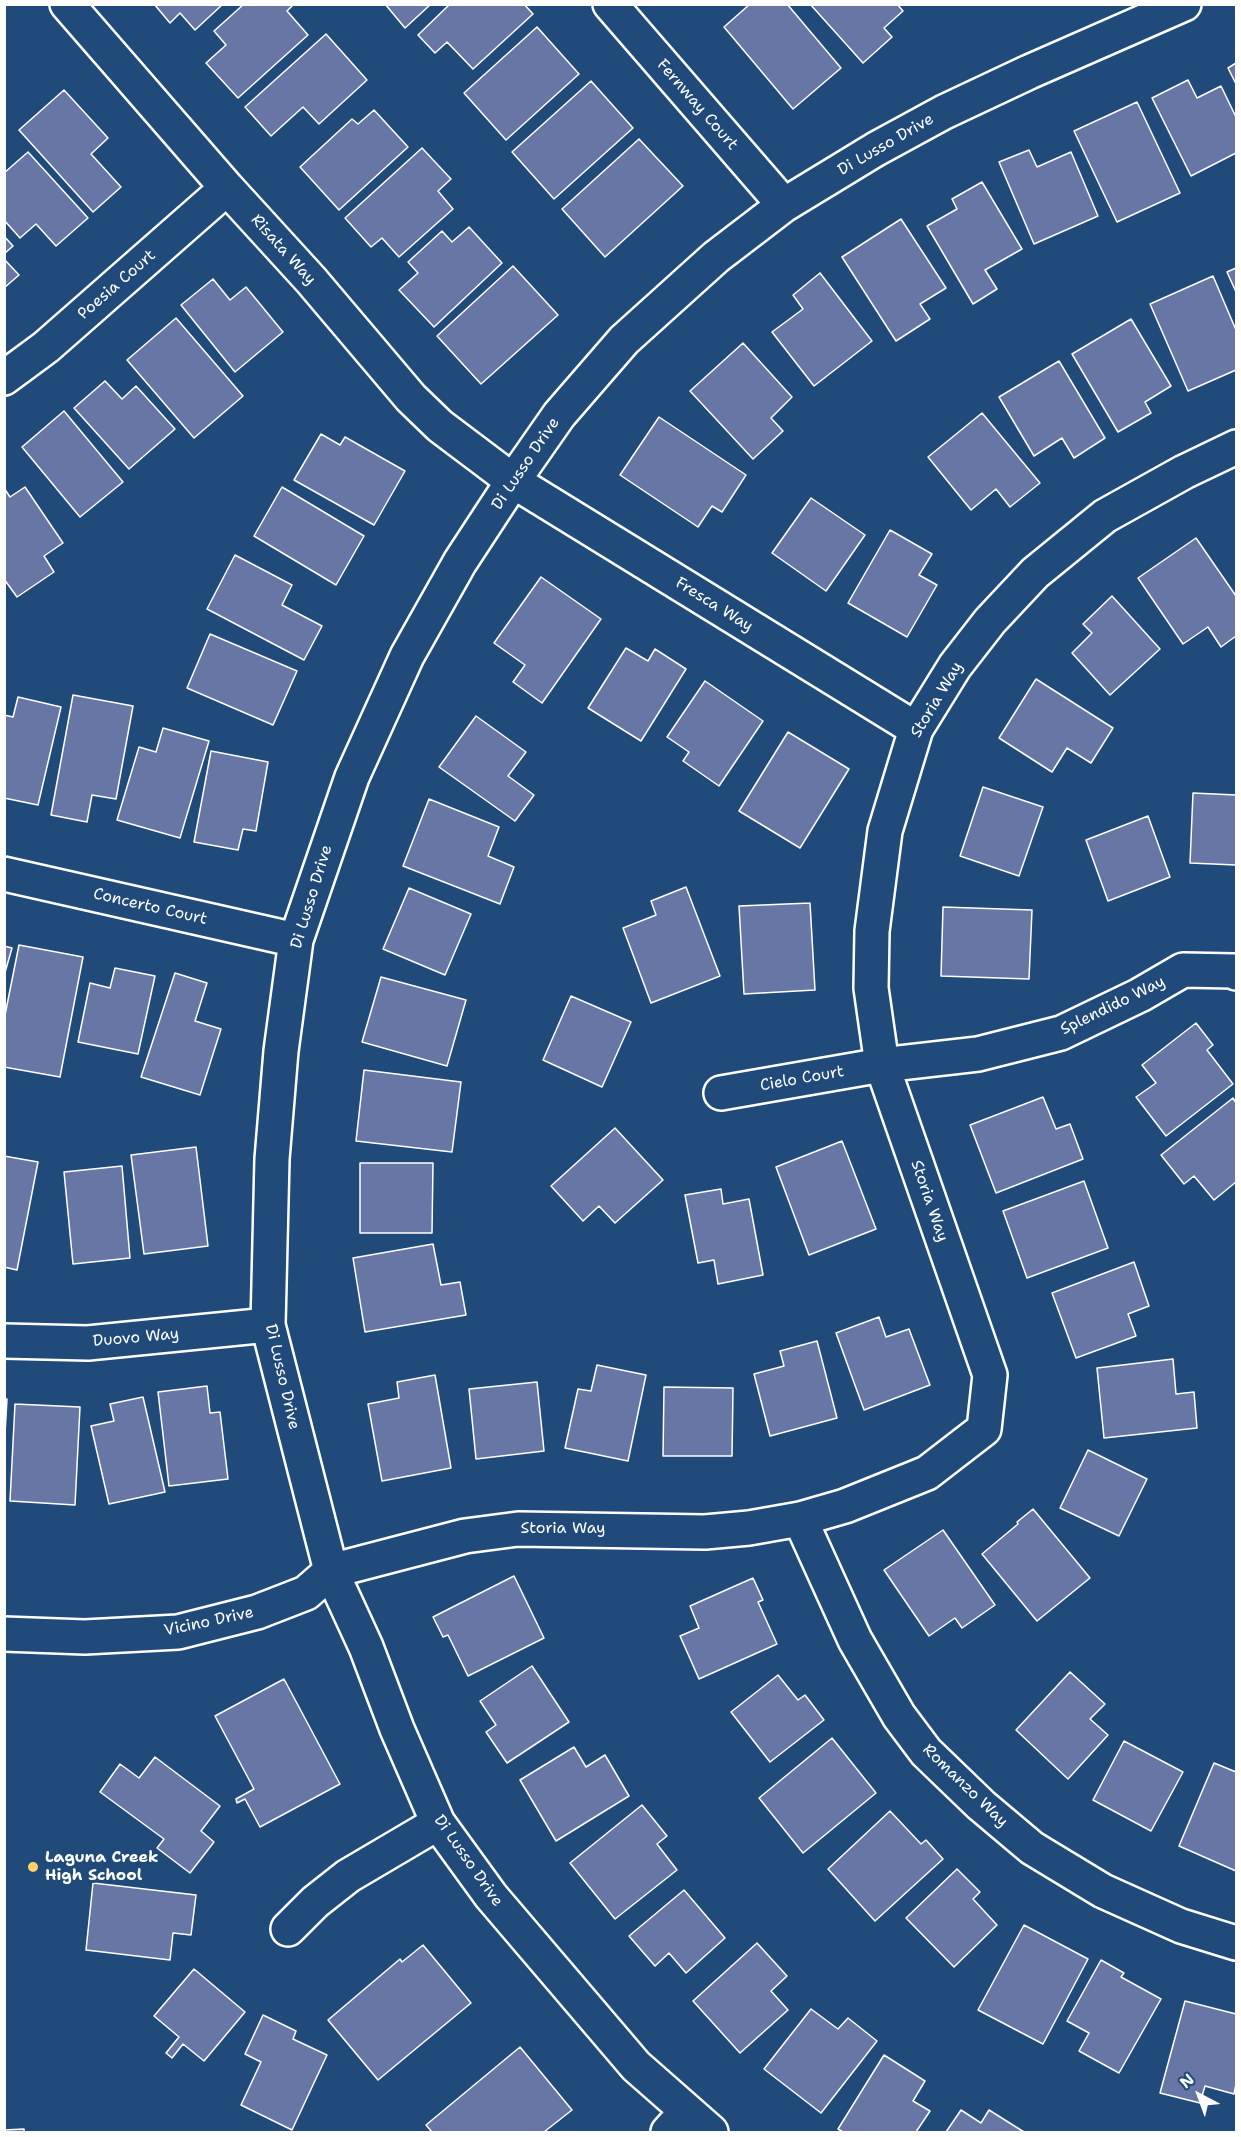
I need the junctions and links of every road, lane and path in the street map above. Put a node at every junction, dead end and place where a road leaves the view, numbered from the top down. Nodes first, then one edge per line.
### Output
1 (67, 4) edge
2 (610, 4) edge
3 (1184, 4) edge
4 (227, 188) junction
5 (784, 205) junction
6 (4, 378) edge
7 (1236, 447) edge
8 (513, 481) junction
9 (916, 729) junction
10 (4, 874) edge
11 (296, 940) junction
12 (1236, 973) edge
13 (882, 1065) junction
14 (721, 1093) dead end
15 (268, 1325) junction
16 (4, 1341) edge
17 (800, 1519) junction
18 (331, 1571) junction
19 (4, 1634) edge
20 (438, 1823) junction
21 (288, 1929) dead end
22 (1236, 1943) edge
23 (689, 2126) edge

1 - 4 street, Risata Way
2 - 5 street, Fernway Court
3 - 5 street, Di Lusso Drive
4 - 6 street, Poesia Court
4 - 8 street, Risata Way
5 - 8 street, Di Lusso Drive
7 - 9 street, Storia Way
8 - 9 street, Fresca Way
8 - 11 street, Di Lusso Drive
9 - 13 street, Storia Way
10 - 11 street, Concerto Court
11 - 15 street, Di Lusso Drive
12 - 13 street, Splendido Way
13 - 14 street, Cielo Court
13 - 17 street, Storia Way
15 - 16 street, Duovo Way
15 - 18 street, Di Lusso Drive
17 - 18 street, Storia Way
17 - 22 street, Romanzo Way
18 - 19 street, Vicino Drive
18 - 20 street, Di Lusso Drive
20 - 21 street
20 - 23 street, Di Lusso Drive

